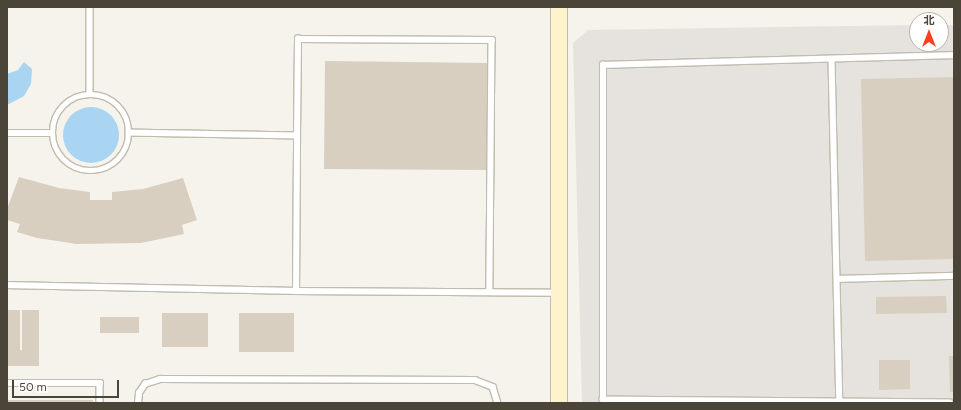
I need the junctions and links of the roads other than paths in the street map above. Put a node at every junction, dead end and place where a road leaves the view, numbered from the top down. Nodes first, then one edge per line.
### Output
1 (90, 7) edge
2 (559, 7) edge
3 (954, 55) edge
4 (832, 59) junction
5 (90, 94) junction
6 (7, 133) edge
7 (52, 133) junction
8 (129, 133) junction
9 (297, 136) junction
10 (954, 276) edge
11 (837, 279) junction
12 (7, 285) edge
13 (296, 291) junction
14 (490, 292) junction
15 (559, 293) junction
16 (7, 382) edge
17 (840, 402) junction
18 (100, 403) edge
19 (138, 403) edge
20 (498, 403) edge
21 (559, 403) edge
22 (950, 403) edge

1 - 5 lane
2 - 15 street
3 - 4 lane
4 - 11 lane
4 - 17 lane
5 - 7 lane
5 - 8 lane
6 - 7 lane
7 - 8 lane
8 - 9 lane
9 - 13 lane
9 - 14 lane
10 - 11 lane
11 - 17 lane
12 - 13 lane
13 - 14 lane
14 - 15 lane
15 - 21 street
16 - 18 lane
17 - 22 lane
19 - 20 lane

